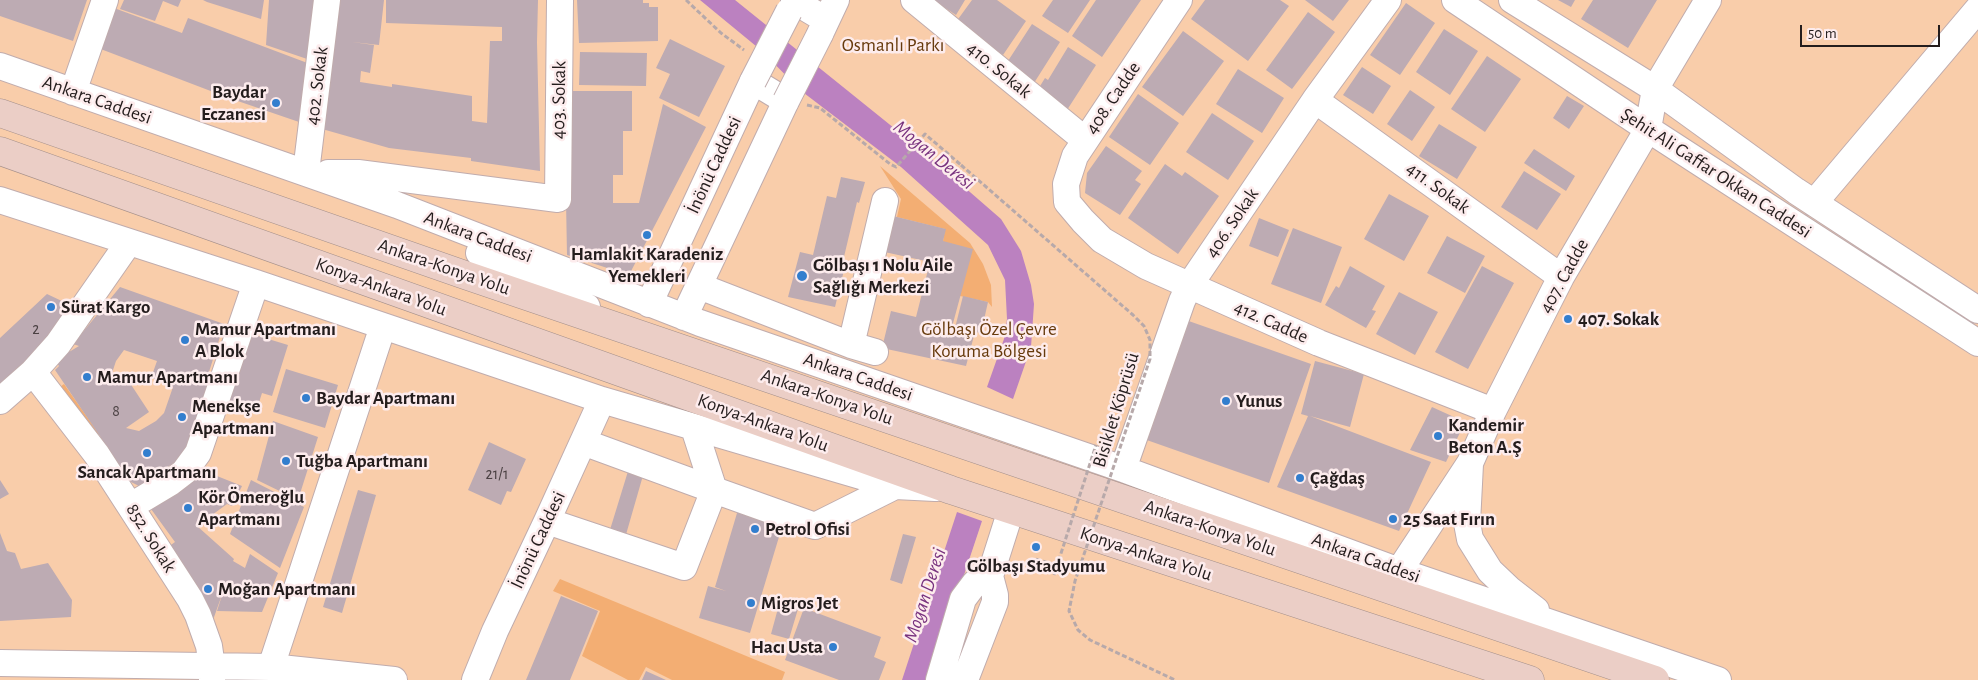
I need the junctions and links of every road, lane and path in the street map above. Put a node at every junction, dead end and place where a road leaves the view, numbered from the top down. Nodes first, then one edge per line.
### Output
1 (105, 0) edge
2 (327, 0) edge
3 (560, 0) edge
4 (686, 0) edge
5 (914, 0) edge
6 (1388, 0) edge
7 (1455, 0) edge
8 (1512, 0) edge
9 (1708, 0) edge
10 (1176, 1) edge
11 (792, 4) edge
12 (1978, 9) edge
13 (827, 18) edge
14 (747, 53) dead end
15 (0, 66) edge
16 (753, 81) junction
17 (1655, 89) junction
18 (73, 92) junction
19 (1315, 100) junction
20 (798, 103) junction
21 (0, 113) edge
22 (1648, 129) junction
23 (1085, 140) junction
24 (0, 151) edge
25 (306, 172) junction
26 (346, 187) junction
27 (0, 200) edge
28 (885, 201) dead end
29 (1067, 202) joint
30 (1814, 203) junction
31 (129, 242) junction
32 (1562, 277) junction
33 (256, 283) junction
34 (699, 286) junction
35 (1189, 286) junction
36 (649, 304) junction
37 (1978, 310) edge
38 (684, 317) junction
39 (383, 326) junction
40 (639, 333) junction
41 (1978, 343) edge
42 (33, 372) junction
43 (602, 400) junction
44 (0, 401) edge
45 (1493, 411) junction
46 (694, 428) junction
47 (583, 442) junction
48 (1096, 445) dead end
49 (1470, 463) junction
50 (1123, 469) junction
51 (895, 486) junction
52 (714, 490) junction
53 (951, 490) junction
54 (132, 506) junction
55 (1011, 510) junction
56 (547, 522) junction
57 (1064, 567) dead end
58 (1399, 571) junction
59 (990, 576) junction
60 (1353, 621) junction
61 (1556, 623) junction
62 (0, 662) edge
63 (271, 667) junction
64 (212, 673) edge
65 (394, 680) edge
66 (475, 680) edge
67 (939, 680) edge
68 (965, 680) edge
69 (1175, 680) edge
70 (1468, 680) edge
71 (1530, 680) edge
72 (1655, 680) edge
73 (1718, 680) edge

1 - 18 street
2 - 25 street, 402. Sokak
3 - 25 street, 403. Sokak
4 - 14 path
5 - 23 street, 410. Sokak
6 - 19 street, 406. Sokak
7 - 22 street, Şehit Ali Gaffar Okkan Caddesi
8 - 17 street, Şehit Ali Gaffar Okkan Caddesi
9 - 17 street
10 - 23 street, 408. Cadde
11 - 13 street
11 - 16 street, İnönü Caddesi, bridge
12 - 30 street
13 - 20 street, bridge
15 - 18 street, Ankara Caddesi
16 - 20 street
16 - 36 street, İnönü Caddesi
17 - 22 street, 407. Cadde
17 - 30 street, Şehit Ali Gaffar Okkan Caddesi
18 - 25 street, Ankara Caddesi
19 - 32 street, 411. Sokak
19 - 35 street, 406. Sokak
20 - 34 street
20 - 69 path, Bisiklet Köprüsü, bridge
21 - 40 highway, Ankara-Konya Yolu
22 - 32 street, 407. Cadde
22 - 41 street, Şehit Ali Gaffar Okkan Caddesi
23 - 29 street, 408. Cadde
24 - 53 highway, Konya-Ankara Yolu
25 - 26 street, Ankara Caddesi
26 - 36 street, Ankara Caddesi
26 - 40 street
27 - 31 street
28 - 34 street
29 - 35 street, 412. Cadde
30 - 37 street, Şehit Ali Gaffar Okkan Caddesi
31 - 33 street
31 - 42 street
32 - 45 street, 407. Cadde
33 - 39 street
33 - 54 street
34 - 38 street
35 - 45 street, 412. Cadde
35 - 50 street, 406. Sokak
36 - 38 street, Ankara Caddesi
38 - 50 street, Ankara Caddesi
39 - 43 street
39 - 63 street
40 - 72 highway, Ankara-Konya Yolu
42 - 44 street
42 - 54 street, 852. Sokak
43 - 46 street
43 - 47 street, İnönü Caddesi
45 - 49 street, 407. Cadde
46 - 51 street
46 - 52 street
47 - 52 street
47 - 56 street, İnönü Caddesi
48 - 57 path, bridge
49 - 58 street
49 - 61 street
50 - 58 street, Ankara Caddesi
51 - 52 street
51 - 53 street
52 - 56 street
53 - 55 highway, Konya-Ankara Yolu
54 - 64 street, 852. Sokak
55 - 59 street
55 - 60 highway, Konya-Ankara Yolu
56 - 66 street, İnönü Caddesi
58 - 61 street, Ankara Caddesi
59 - 67 street
59 - 68 street
60 - 70 highway
60 - 71 highway, Konya-Ankara Yolu
61 - 73 street, Ankara Caddesi
62 - 64 street
63 - 64 street
63 - 65 street

